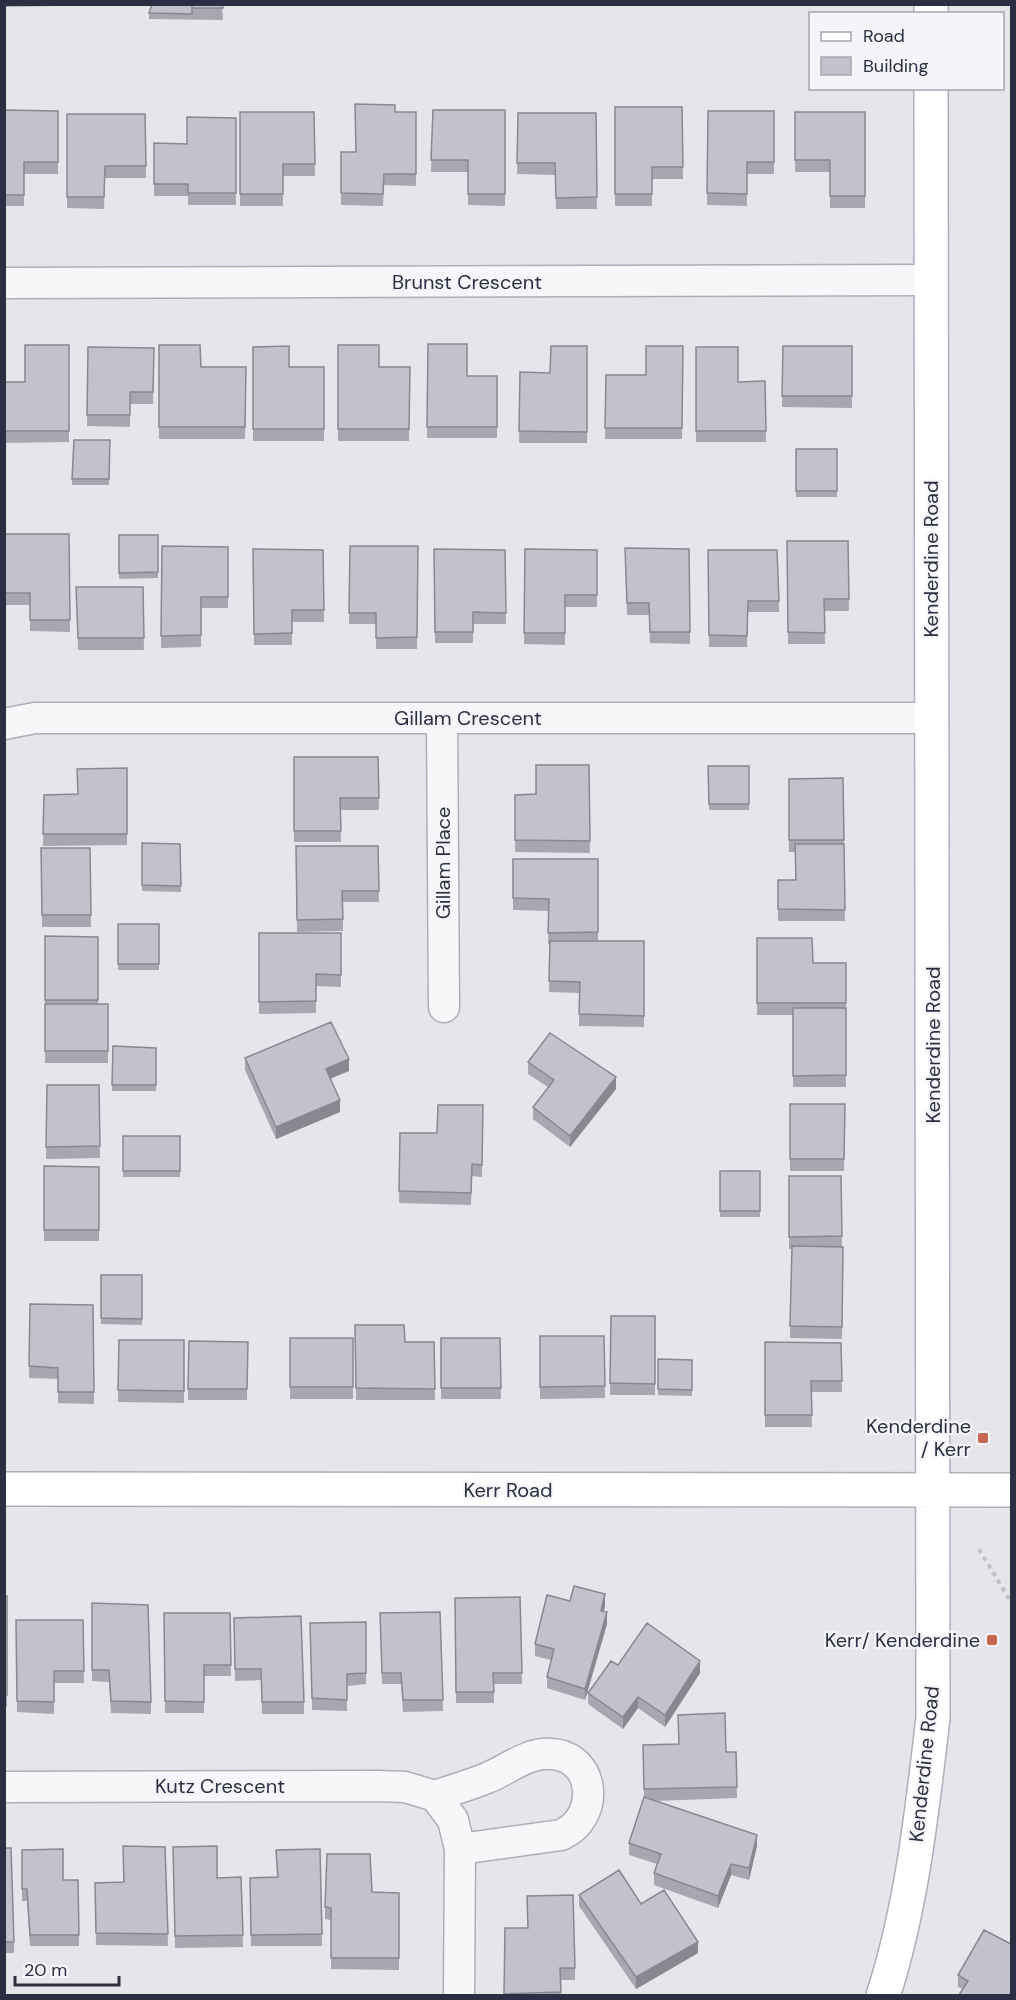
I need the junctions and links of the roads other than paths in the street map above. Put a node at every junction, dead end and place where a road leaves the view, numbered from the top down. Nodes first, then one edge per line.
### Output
1 (931, 90) edge
2 (929, 280) junction
3 (4, 283) edge
4 (442, 718) junction
5 (932, 718) junction
6 (4, 724) edge
7 (444, 1007) dead end
8 (4, 1489) edge
9 (933, 1490) junction
10 (1011, 1490) edge
11 (4, 1787) edge
12 (435, 1797) junction
13 (460, 1849) junction
14 (459, 1995) edge
15 (883, 1995) edge

1 - 2 street, Kenderdine Road
2 - 3 street, Brunst Crescent
2 - 5 street, Kenderdine Road
4 - 5 street, Gillam Crescent
4 - 6 street, Gillam Crescent
4 - 7 street, Gillam Place
5 - 9 street, Kenderdine Road
8 - 9 street, Kerr Road
9 - 10 street, Kerr Road
9 - 15 street, Kenderdine Road
11 - 12 street, Kutz Crescent
12 - 13 street
12 - 13 street
13 - 14 street

